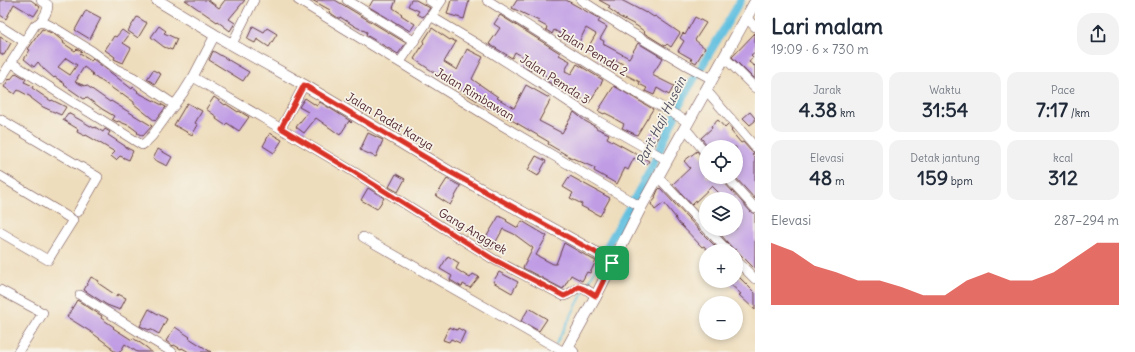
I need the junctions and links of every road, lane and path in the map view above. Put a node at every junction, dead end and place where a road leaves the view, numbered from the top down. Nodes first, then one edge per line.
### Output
1 (41, 0) edge
2 (157, 0) edge
3 (298, 0) edge
4 (346, 0) edge
5 (429, 0) edge
6 (487, 0) edge
7 (581, 0) edge
8 (253, 1) edge
9 (755, 2) edge
10 (440, 3) edge
11 (432, 17) junction
12 (746, 17) junction
13 (40, 22) junction
14 (0, 26) edge
15 (755, 27) edge
16 (215, 35) junction
17 (414, 41) junction
18 (25, 42) junction
19 (232, 44) junction
20 (724, 56) junction
21 (400, 62) junction
22 (12, 63) junction
23 (704, 75) junction
24 (193, 78) junction
25 (0, 80) edge
26 (304, 85) junction
27 (755, 88) edge
28 (706, 90) junction
29 (175, 105) junction
30 (0, 119) edge
31 (680, 120) junction
32 (281, 128) junction
33 (699, 144) edge
34 (755, 147) edge
35 (663, 158) junction
36 (0, 176) edge
37 (658, 177) junction
38 (733, 184) edge
39 (641, 207) junction
40 (755, 208) edge
41 (78, 212) dead end
42 (699, 221) edge
43 (0, 232) edge
44 (714, 236) edge
45 (363, 237) dead end
46 (721, 244) edge
47 (609, 261) junction
48 (743, 267) edge
49 (755, 280) edge
50 (0, 290) edge
51 (80, 295) dead end
52 (594, 295) junction
53 (566, 350) edge
54 (18, 352) edge
55 (172, 352) edge

1 - 13 street
2 - 16 street, Jalan Padat Karya
3 - 21 street, Jalan Rimbawan
4 - 17 street
5 - 10 street
6 - 31 street, Jalan Pemda 2
7 - 23 street
8 - 19 street
9 - 12 street
10 - 11 street
11 - 17 street
11 - 35 street, Jalan Pemda 3
12 - 15 street
12 - 20 street
13 - 18 street
13 - 29 street
14 - 18 street
16 - 19 street, Jalan Padat Karya
16 - 24 street
17 - 21 street
18 - 22 street
19 - 26 street, Jalan Padat Karya
20 - 23 street
20 - 27 street
21 - 39 street, Jalan Rimbawan
22 - 25 street
22 - 29 street
23 - 28 street
24 - 29 street
24 - 32 street
26 - 32 street
26 - 47 street, Jalan Padat Karya
28 - 31 street
28 - 34 street
30 - 41 street
31 - 33 street, Jalan Pemda 2
31 - 35 street
32 - 52 street, Gang Anggrek
35 - 37 street
36 - 43 street
37 - 39 street
37 - 42 street
38 - 40 street
39 - 47 street
44 - 46 street
45 - 53 street
47 - 52 street
48 - 49 street
50 - 54 street
51 - 55 street
52 - 53 street

